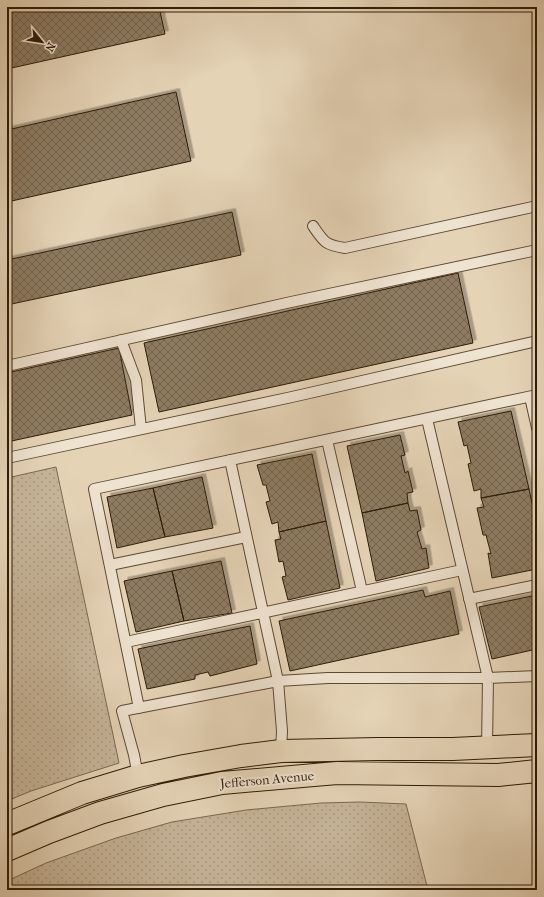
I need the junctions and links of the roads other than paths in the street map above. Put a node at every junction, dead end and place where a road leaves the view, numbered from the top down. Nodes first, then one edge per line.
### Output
1 (537, 206) edge
2 (313, 226) dead end
3 (537, 250) edge
4 (121, 340) junction
5 (537, 341) edge
6 (7, 366) edge
7 (533, 396) edge
8 (427, 419) junction
9 (537, 428) edge
10 (141, 429) junction
11 (327, 440) junction
12 (7, 458) edge
13 (230, 460) junction
14 (246, 537) junction
15 (110, 565) junction
16 (462, 570) junction
17 (537, 585) edge
18 (362, 591) junction
19 (469, 599) junction
20 (263, 613) junction
21 (126, 642) junction
22 (537, 676) edge
23 (488, 678) junction
24 (278, 681) junction
25 (139, 708) junction
26 (537, 745) edge
27 (486, 748) junction
28 (281, 751) junction
29 (537, 771) edge
30 (138, 776) junction
31 (163, 795) junction
32 (7, 824) edge
33 (7, 850) edge

1 - 2 lane
3 - 4 lane
4 - 6 lane
4 - 10 lane
5 - 10 lane
7 - 8 lane
7 - 9 lane
8 - 11 lane
8 - 16 lane
10 - 12 lane
11 - 13 lane
11 - 18 lane
13 - 14 lane
13 - 15 lane
14 - 15 lane
14 - 20 lane
15 - 21 lane
16 - 18 lane
16 - 19 lane
17 - 19 lane
18 - 20 lane
19 - 23 lane
20 - 21 lane
20 - 24 lane
21 - 25 lane
22 - 23 lane
23 - 24 lane
23 - 27 lane
24 - 25 lane
24 - 28 lane
25 - 30 lane
26 - 27 main road, Jefferson Avenue
27 - 28 main road, Jefferson Avenue
28 - 30 main road, Jefferson Avenue
28 - 31 main road
29 - 31 main road, Jefferson Avenue
30 - 32 main road, Jefferson Avenue
31 - 33 main road, Jefferson Avenue

